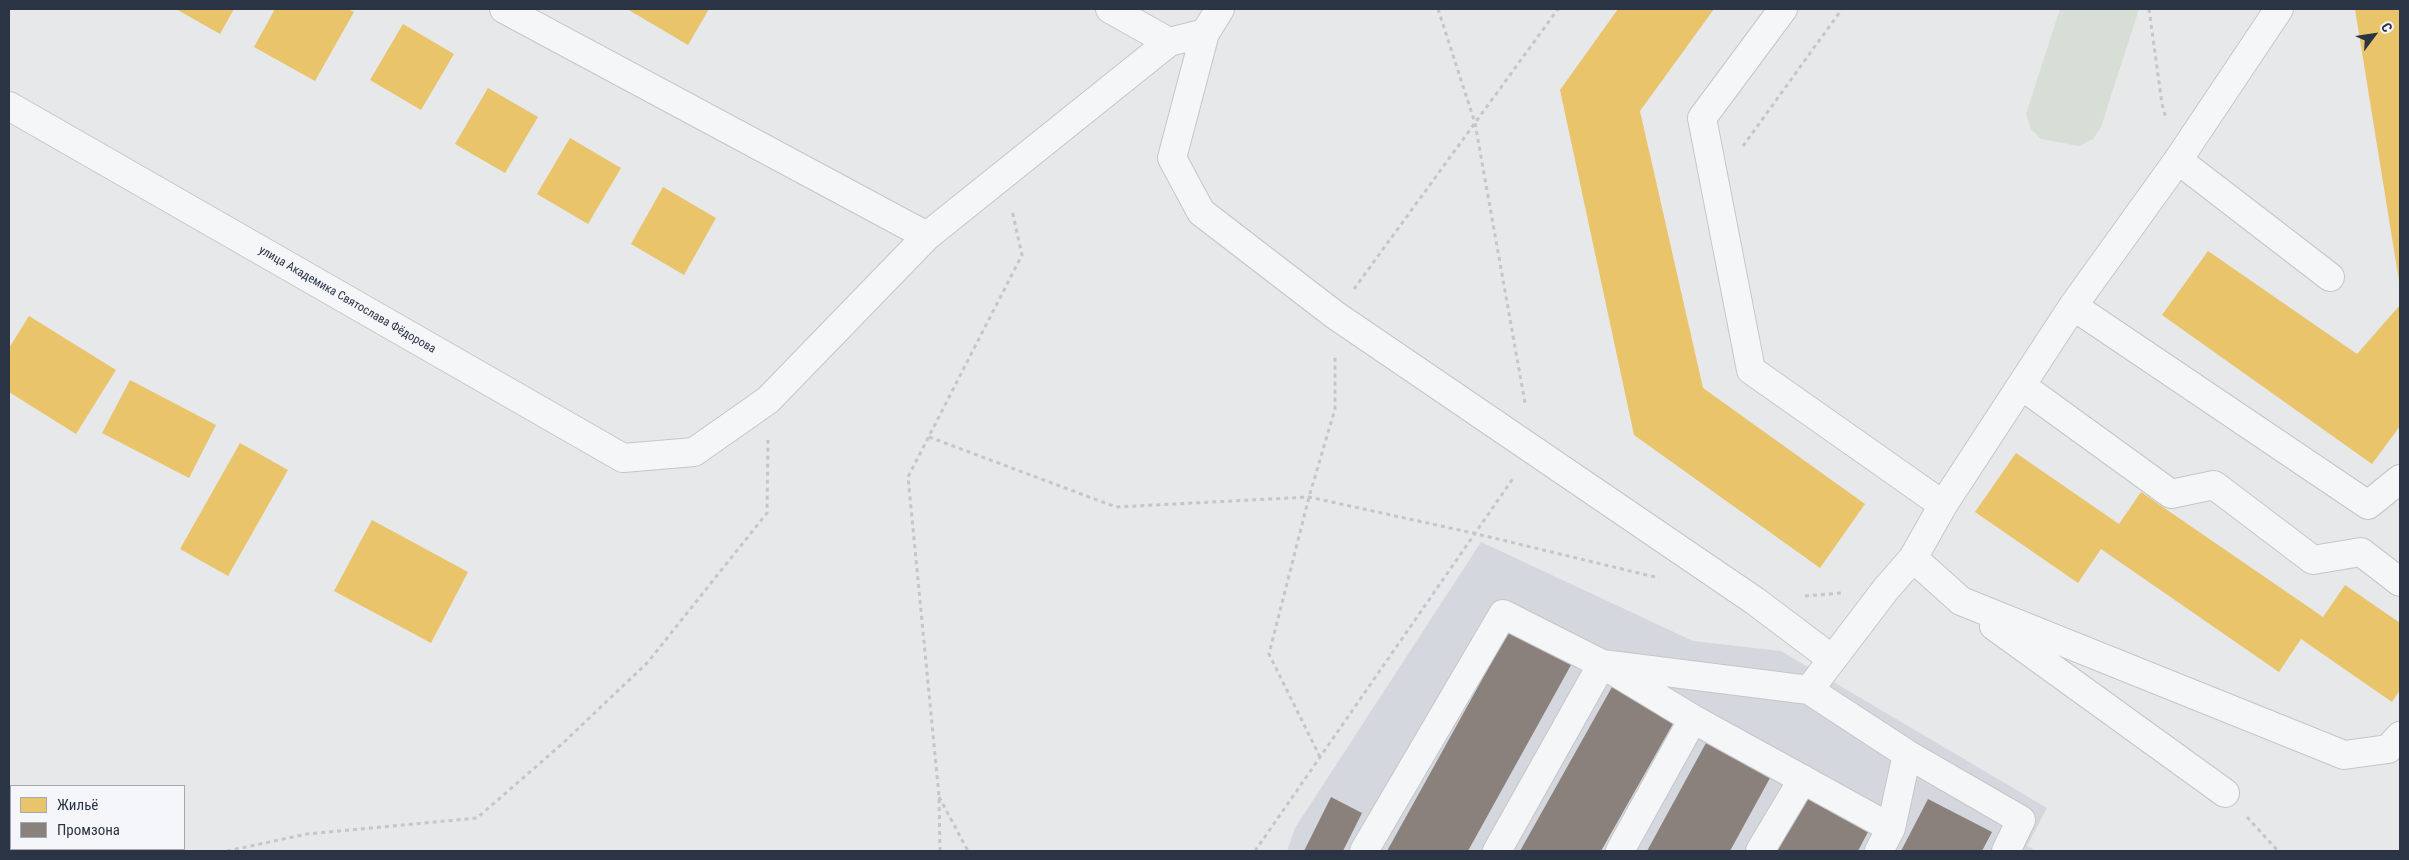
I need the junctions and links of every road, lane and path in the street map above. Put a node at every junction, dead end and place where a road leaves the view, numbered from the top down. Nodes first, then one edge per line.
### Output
1 (504, 9) edge
2 (1110, 9) edge
3 (1220, 9) edge
4 (1438, 9) edge
5 (1558, 9) edge
6 (1783, 9) edge
7 (1842, 9) edge
8 (2149, 9) edge
9 (2279, 9) edge
10 (1205, 32) junction
11 (1169, 42) junction
12 (9, 106) edge
13 (1475, 123) junction
14 (2178, 160) junction
15 (1004, 175) junction
16 (1715, 185) junction
17 (927, 236) junction
18 (2330, 277) dead end
19 (2073, 306) junction
20 (1335, 315) junction
21 (2022, 386) junction
22 (768, 400) junction
23 (929, 437) junction
24 (1533, 450) junction
25 (2400, 479) edge
26 (1309, 497) junction
27 (1943, 505) junction
28 (1473, 533) junction
29 (1913, 558) junction
30 (1661, 578) dead end
31 (2400, 582) edge
32 (1886, 589) junction
33 (1755, 601) junction
34 (1961, 601) junction
35 (1832, 659) junction
36 (1602, 664) junction
37 (1809, 690) junction
38 (1693, 718) junction
39 (2400, 736) edge
40 (1906, 754) junction
41 (1320, 757) junction
42 (1804, 779) junction
43 (2225, 793) joint
44 (939, 796) junction
45 (1891, 828) junction
46 (227, 851) edge
47 (940, 851) edge
48 (968, 851) edge
49 (1254, 851) edge
50 (1364, 851) edge
51 (1497, 851) edge
52 (1620, 851) edge
53 (1760, 851) edge
54 (1878, 851) edge
55 (2006, 851) edge
56 (2278, 851) edge

1 - 17 street
2 - 11 street
3 - 10 street
4 - 13 path
5 - 13 path
6 - 16 street
7 - 16 path
8 - 14 path
9 - 14 street
10 - 11 street
10 - 20 street
11 - 15 street
12 - 22 street, улица Академика Святослава Фёдорова
13 - 20 path
13 - 24 path
14 - 18 street
14 - 19 street
15 - 17 street
15 - 23 path
16 - 27 street
17 - 22 street
19 - 21 street
19 - 25 street
20 - 24 street
20 - 26 path
21 - 27 street
21 - 31 street
22 - 46 path
23 - 26 path
23 - 44 path
24 - 28 path
24 - 33 street
26 - 28 path
26 - 41 path
27 - 29 street
28 - 30 path
28 - 41 path
29 - 32 street
29 - 34 street
32 - 33 path
32 - 35 street
33 - 35 street
34 - 39 street
34 - 43 street
35 - 37 street
36 - 37 street
36 - 38 street
36 - 50 street
36 - 51 street
37 - 40 street
38 - 42 street
38 - 52 street
40 - 45 street
40 - 55 street
41 - 49 path
42 - 45 street
42 - 53 street
43 - 56 path
44 - 47 path
44 - 48 path
45 - 54 street

